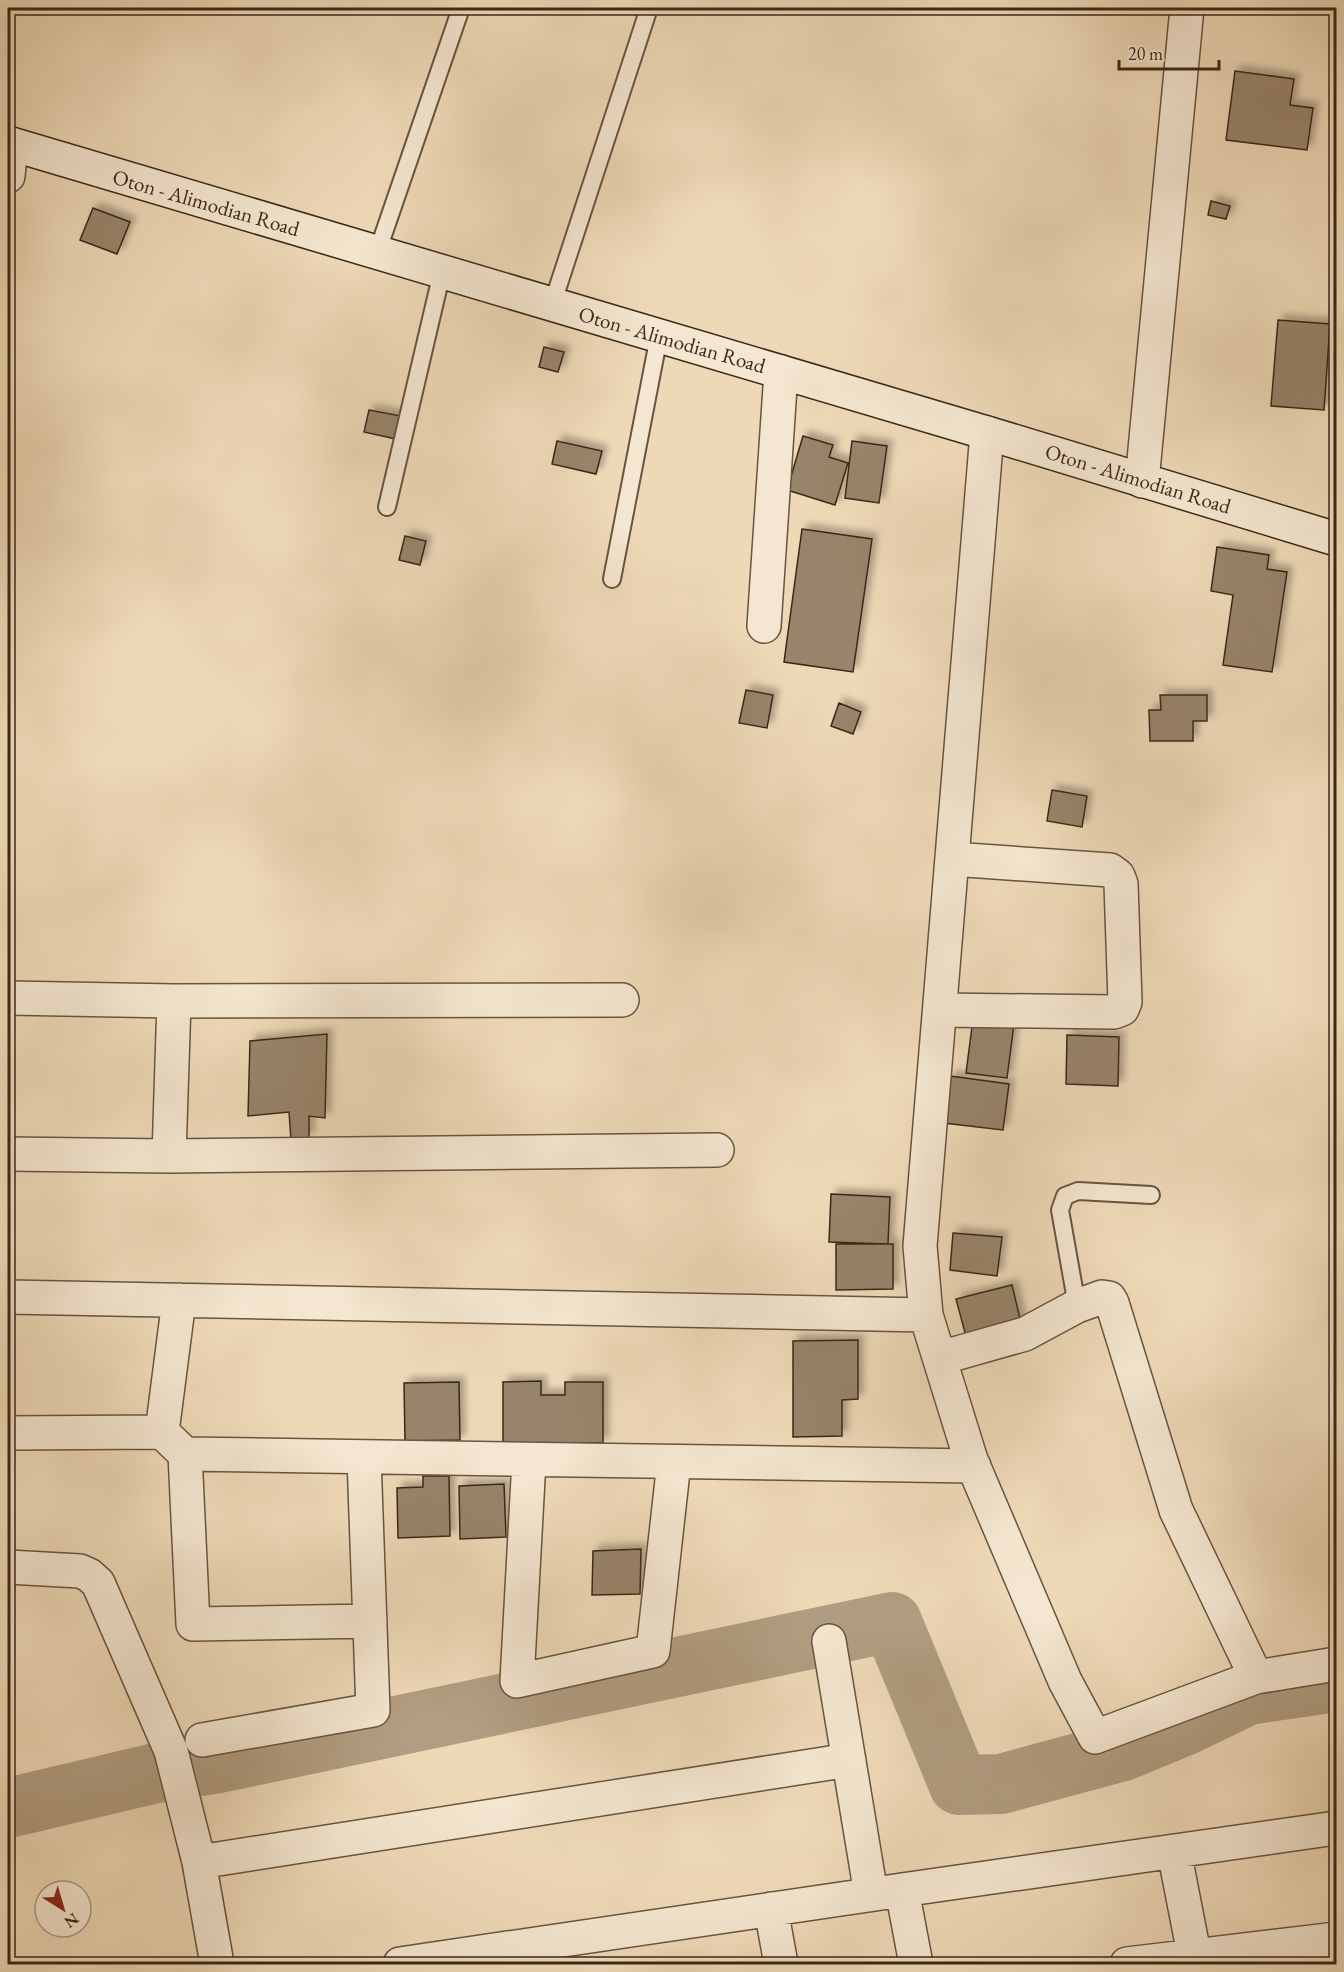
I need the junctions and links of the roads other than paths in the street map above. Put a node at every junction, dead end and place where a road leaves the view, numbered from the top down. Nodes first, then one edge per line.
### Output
1 (461, 8) edge
2 (649, 8) edge
3 (1187, 8) edge
4 (8, 154) edge
5 (376, 253) junction
6 (442, 272) junction
7 (552, 305) junction
8 (659, 336) junction
9 (781, 372) junction
10 (987, 433) junction
11 (1142, 481) junction
12 (387, 507) dead end
13 (1336, 540) edge
14 (612, 579) dead end
15 (764, 626) dead end
16 (952, 859) junction
17 (8, 998) edge
18 (622, 1000) dead end
19 (174, 1001) junction
20 (940, 1010) junction
21 (717, 1150) dead end
22 (8, 1154) edge
23 (169, 1156) junction
24 (1151, 1195) dead end
25 (8, 1297) edge
26 (179, 1300) junction
27 (1077, 1306) junction
28 (926, 1315) junction
29 (940, 1358) junction
30 (162, 1432) junction
31 (8, 1433) edge
32 (185, 1454) junction
33 (364, 1458) junction
34 (529, 1460) junction
35 (674, 1462) junction
36 (974, 1466) junction
37 (8, 1567) edge
38 (370, 1621) junction
39 (829, 1641) dead end
40 (1336, 1664) edge
41 (1257, 1677) junction
42 (202, 1740) dead end
43 (849, 1760) junction
44 (1336, 1828) edge
45 (1174, 1851) junction
46 (199, 1862) junction
47 (886, 1892) junction
48 (771, 1909) junction
49 (1336, 1939) edge
50 (1195, 1961) edge
51 (217, 1965) edge
52 (400, 1965) edge
53 (781, 1965) edge
54 (916, 1965) edge
55 (1127, 1965) edge

1 - 5 lane
2 - 7 lane
3 - 11 street
4 - 5 street, Oton - Alimodian Road
5 - 6 street, Oton - Alimodian Road
6 - 7 street, Oton - Alimodian Road
6 - 12 lane
7 - 8 street, Oton - Alimodian Road
8 - 9 street, Oton - Alimodian Road
8 - 14 lane
9 - 10 street, Oton - Alimodian Road
9 - 15 street
10 - 11 street, Oton - Alimodian Road
10 - 16 street
11 - 13 street, Oton - Alimodian Road
16 - 20 street
16 - 20 street
17 - 19 street
18 - 19 street
19 - 23 street
20 - 28 street
21 - 23 street
22 - 23 street
24 - 27 lane
25 - 26 street
26 - 28 street
26 - 30 street
27 - 29 street
27 - 41 street
28 - 29 street
29 - 36 street
30 - 31 street
30 - 32 street
32 - 33 street
32 - 38 street
33 - 34 street
33 - 38 street
34 - 35 street
34 - 35 street
35 - 36 street
36 - 41 street
37 - 46 street
38 - 42 street
39 - 43 street
40 - 41 street
43 - 46 street
43 - 47 street
44 - 45 street
45 - 47 street
45 - 50 street
46 - 51 street
47 - 48 street
47 - 54 street
48 - 52 street
48 - 53 street
49 - 50 street
50 - 55 street

